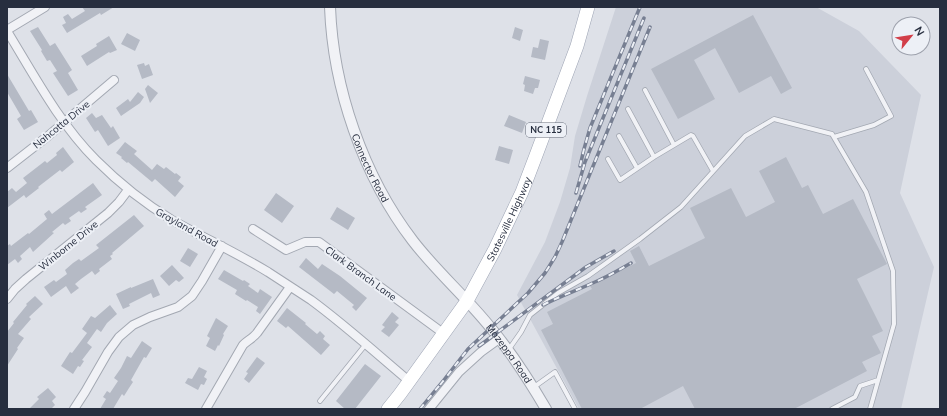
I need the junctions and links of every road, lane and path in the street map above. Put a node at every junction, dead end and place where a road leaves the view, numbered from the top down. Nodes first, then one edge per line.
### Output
1 (45, 7) edge
2 (330, 7) edge
3 (588, 7) edge
4 (7, 30) edge
5 (866, 69) dead end
6 (114, 80) dead end
7 (644, 90) dead end
8 (628, 109) dead end
9 (63, 123) junction
10 (618, 136) dead end
11 (834, 137) junction
12 (674, 145) junction
13 (654, 157) junction
14 (608, 159) dead end
15 (7, 168) edge
16 (637, 168) junction
17 (713, 171) junction
18 (128, 190) junction
19 (253, 229) dead end
20 (222, 246) junction
21 (290, 286) junction
22 (7, 299) edge
23 (467, 301) junction
24 (443, 333) junction
25 (499, 339) junction
26 (366, 344) junction
27 (508, 350) junction
28 (878, 380) junction
29 (410, 381) junction
30 (534, 388) junction
31 (320, 401) dead end
32 (74, 409) edge
33 (206, 409) edge
34 (388, 409) edge
35 (429, 409) edge
36 (546, 409) edge
37 (575, 409) edge
38 (832, 409) edge
39 (870, 409) edge

1 - 4 street
2 - 23 street, Connector Road
3 - 23 main road, Statesville Highway / NC 115
4 - 9 street, Grayland Road
5 - 11 lane
6 - 9 street, Nahcotta Drive
7 - 12 lane
8 - 13 lane
9 - 15 street, Nahcotta Drive
9 - 18 street, Grayland Road
10 - 16 lane
11 - 17 lane
11 - 28 lane
12 - 13 lane
12 - 17 lane
13 - 16 lane
14 - 16 lane
17 - 27 lane
18 - 20 street, Grayland Road
18 - 22 street, Winborne Drive
19 - 24 street, Clark Branch Lane
20 - 21 street, Grayland Road
20 - 32 street
21 - 26 street, Grayland Road
21 - 33 street
23 - 24 main road, Statesville Highway / NC 115
23 - 25 street, Mazeppa Road
24 - 29 main road, Statesville Highway / NC 115
25 - 27 street, Mazeppa Road
25 - 35 street
26 - 29 street, Grayland Road
26 - 31 lane
27 - 30 street, Mazeppa Road
28 - 38 lane
28 - 39 lane
29 - 34 main road, Statesville Highway / NC 115
30 - 36 street, Mazeppa Road
30 - 37 lane

